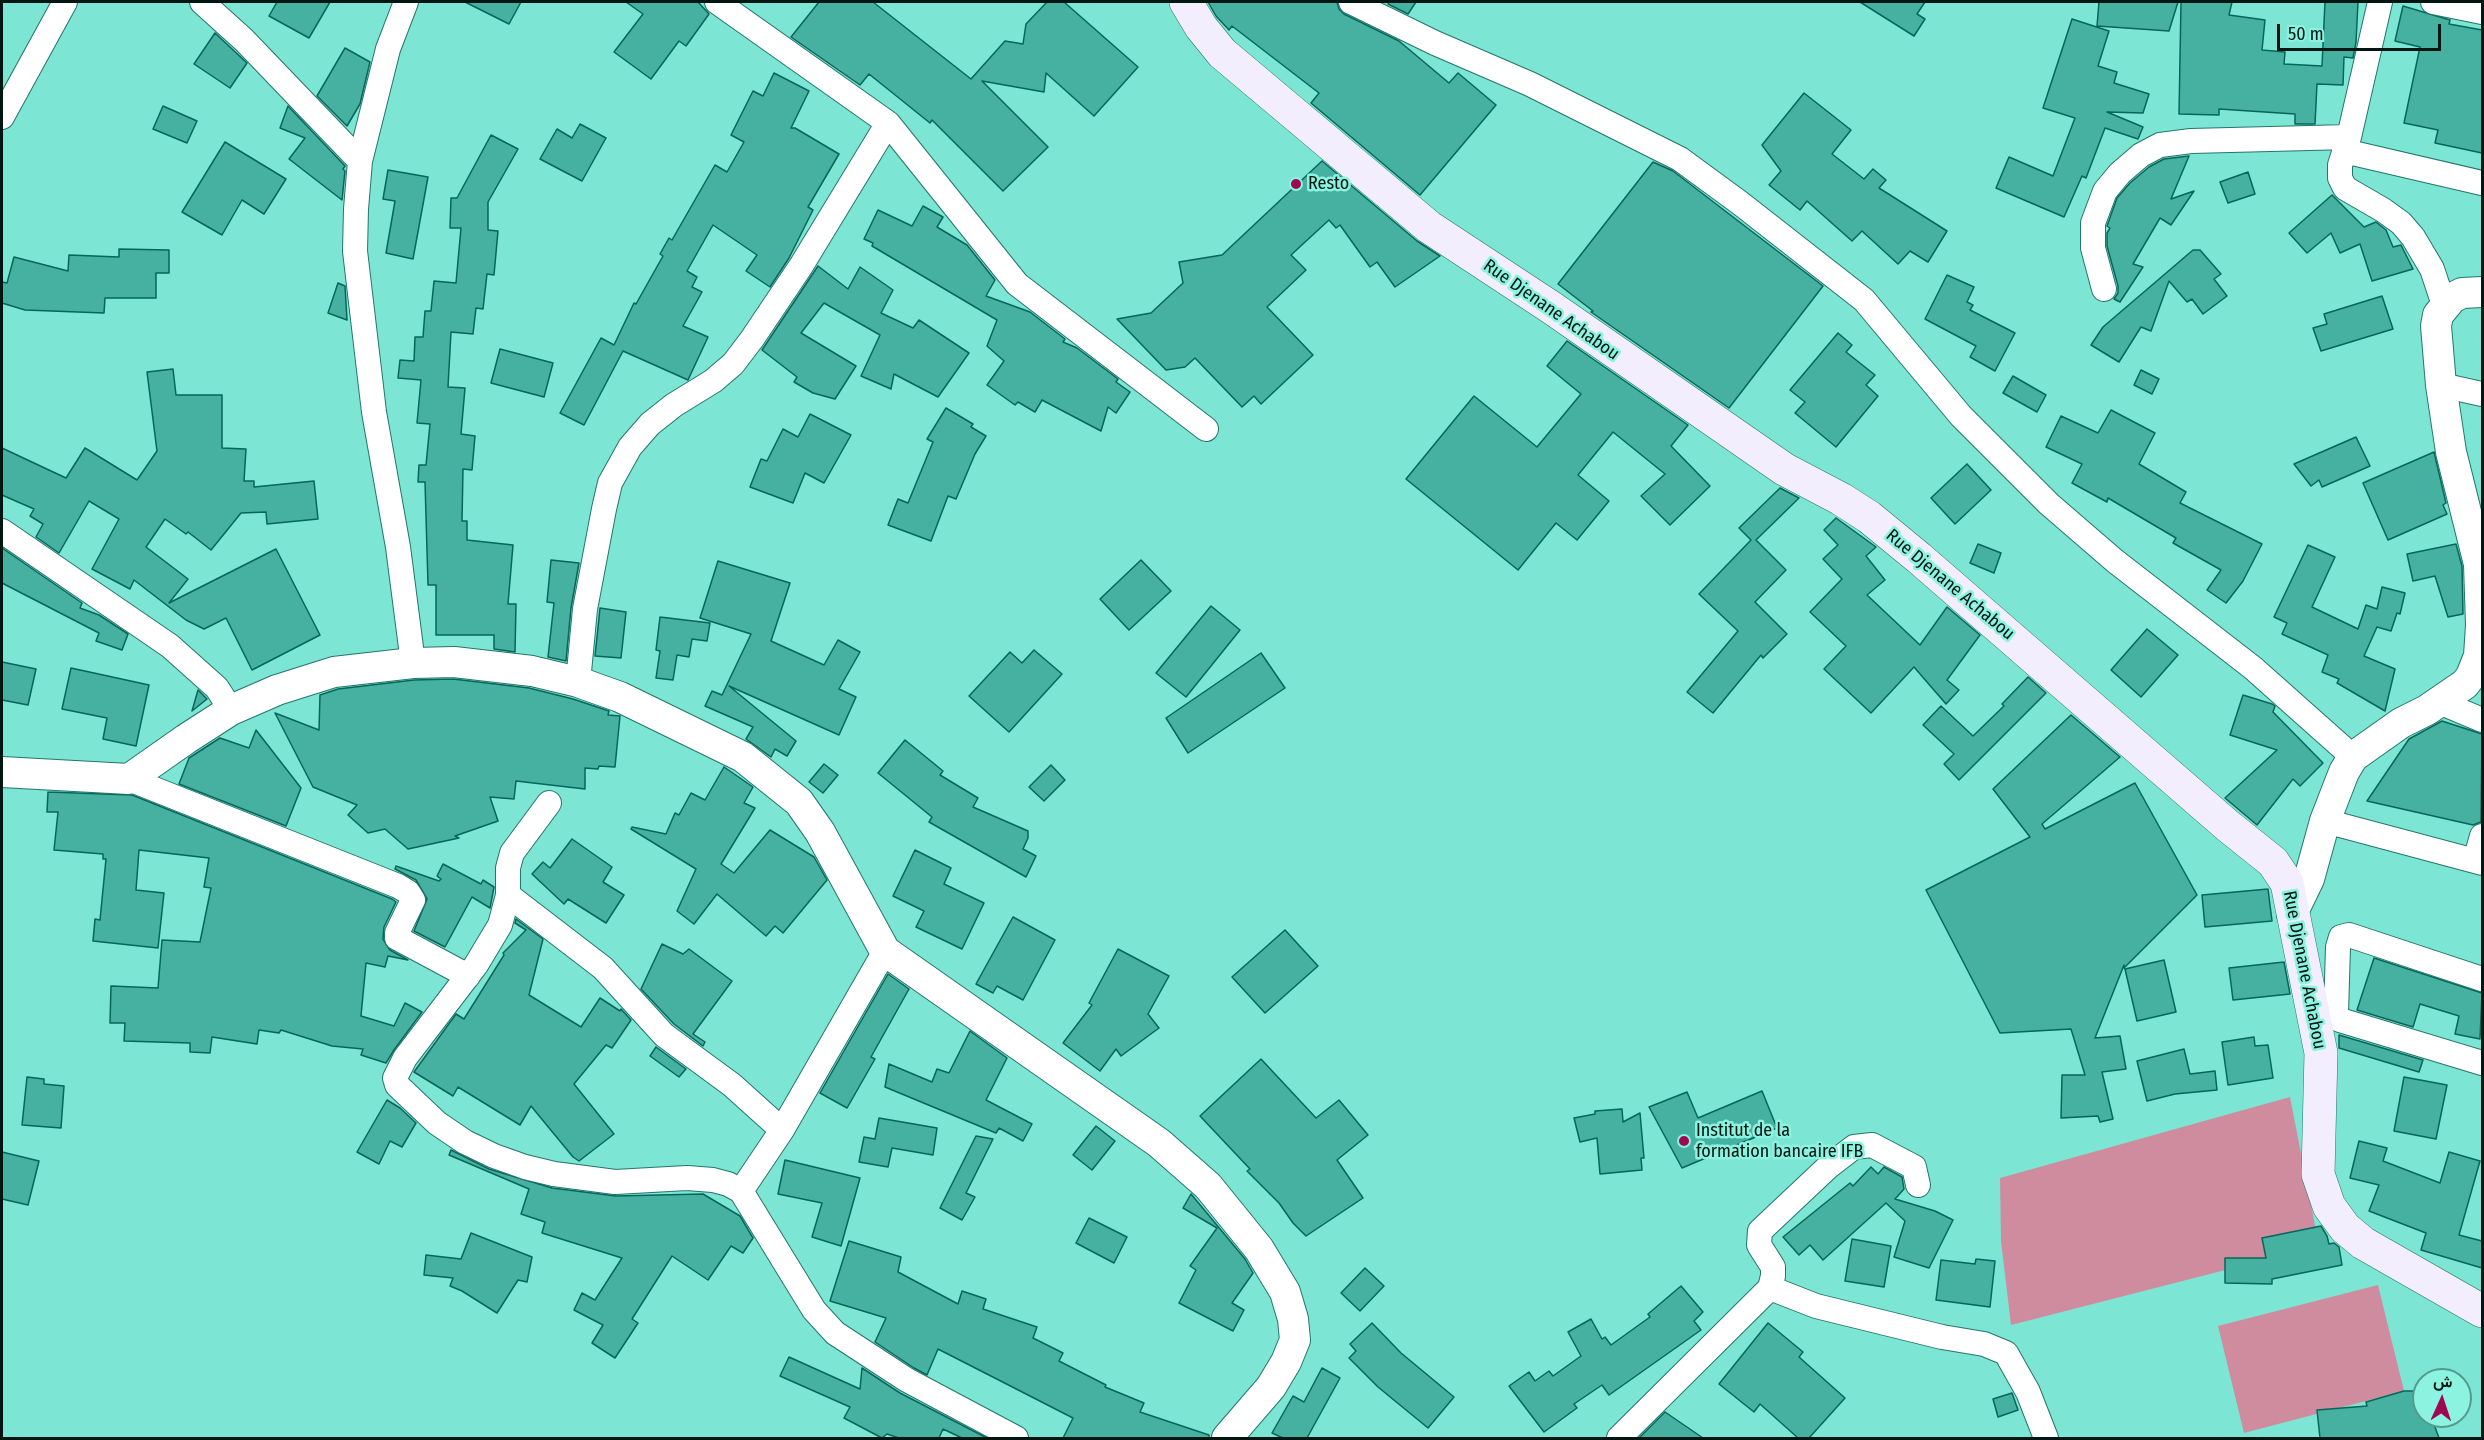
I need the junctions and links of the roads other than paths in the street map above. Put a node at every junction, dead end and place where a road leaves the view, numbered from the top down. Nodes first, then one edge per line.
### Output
1 (65, 2) edge
2 (202, 2) edge
3 (406, 2) edge
4 (717, 2) edge
5 (1186, 2) edge
6 (1351, 2) edge
7 (2380, 2) edge
8 (2433, 2) edge
9 (2482, 12) edge
10 (2, 117) edge
11 (888, 123) junction
12 (2346, 144) junction
13 (360, 161) junction
14 (2482, 183) edge
15 (2104, 290) dead end
16 (2482, 292) edge
17 (2444, 305) junction
18 (2441, 385) junction
19 (2482, 394) edge
20 (1206, 429) dead end
21 (2, 531) edge
22 (2481, 601) edge
23 (413, 663) junction
24 (578, 682) junction
25 (2439, 702) junction
26 (231, 710) junction
27 (2482, 720) edge
28 (2353, 756) junction
29 (2, 772) edge
30 (129, 779) junction
31 (549, 803) dead end
32 (2325, 821) junction
33 (2482, 836) edge
34 (2479, 862) edge
35 (508, 895) junction
36 (2292, 914) junction
37 (885, 951) junction
38 (468, 976) junction
39 (2482, 979) edge
40 (2482, 1063) edge
41 (782, 1130) junction
42 (1918, 1185) dead end
43 (741, 1191) junction
44 (1770, 1288) junction
45 (2482, 1311) edge
46 (1016, 1438) edge
47 (1227, 1438) edge
48 (1619, 1438) edge
49 (2046, 1438) edge

1 - 10 street
2 - 13 street
3 - 13 street
4 - 11 street
5 - 36 main road, Rue Djenane Achabou
6 - 28 street
7 - 12 street
8 - 9 street
11 - 20 street
11 - 24 street
12 - 14 street
12 - 15 street
12 - 17 street
13 - 23 street
16 - 17 street
17 - 18 street
18 - 19 street
18 - 22 street
21 - 26 street
22 - 25 street
23 - 24 street
23 - 26 street
24 - 37 street
25 - 27 street
25 - 28 street
26 - 30 street
28 - 32 street
29 - 30 street
30 - 38 street
31 - 35 street
32 - 34 street
32 - 36 street
33 - 34 street
35 - 38 street
35 - 41 street
36 - 45 main road, Rue Djenane Achabou
37 - 41 street
37 - 47 street
38 - 43 street
39 - 40 street
41 - 43 street
42 - 44 street
43 - 46 street
44 - 48 street
44 - 49 street

